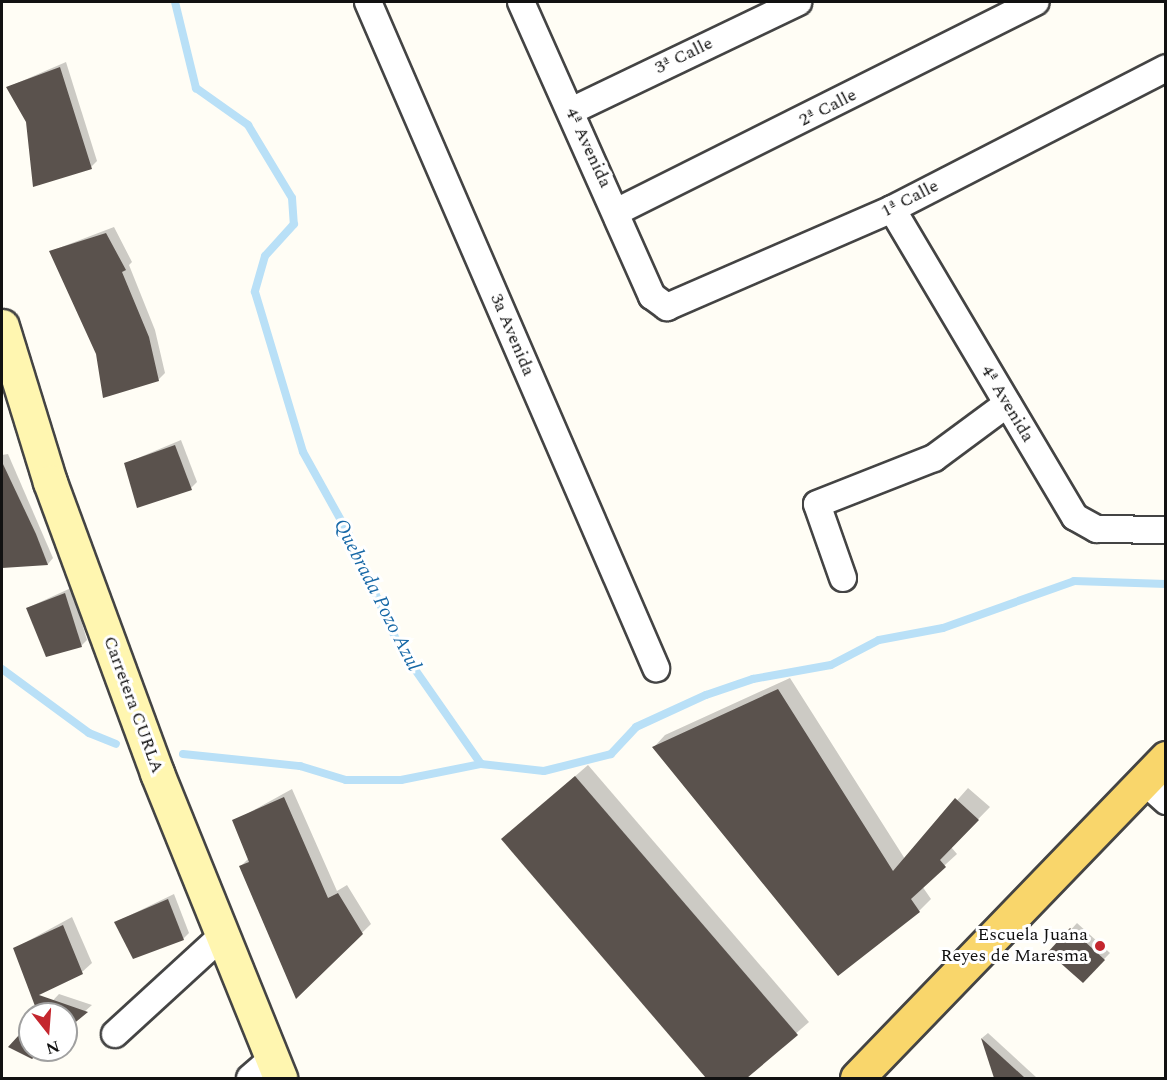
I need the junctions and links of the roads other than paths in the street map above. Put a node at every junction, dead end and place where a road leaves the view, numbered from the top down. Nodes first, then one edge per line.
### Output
1 (368, 2) edge
2 (798, 2) edge
3 (1036, 2) edge
4 (525, 3) edge
5 (1166, 68) edge
6 (571, 111) junction
7 (892, 209) junction
8 (618, 212) junction
9 (652, 296) joint
10 (3, 335) edge
11 (1007, 404) junction
12 (1166, 530) edge
13 (843, 578) dead end
14 (656, 668) dead end
15 (1158, 780) edge
16 (222, 936) junction
17 (115, 1034) dead end
18 (267, 1072) edge
19 (857, 1078) edge

1 - 14 street, 3a Avenida
2 - 6 street, 3ª Calle
3 - 8 street, 2ª Calle
4 - 6 street, 4ª Avenida
5 - 7 street, 1ª Calle
6 - 8 street, 4ª Avenida
7 - 9 street, 1ª Calle
7 - 11 street, 4ª Avenida
8 - 9 street, 4ª Avenida
10 - 16 main road, Carretera CURLA
11 - 12 street, 4ª Avenida
11 - 13 street
15 - 19 main road
16 - 17 street
16 - 18 main road, Carretera CURLA

